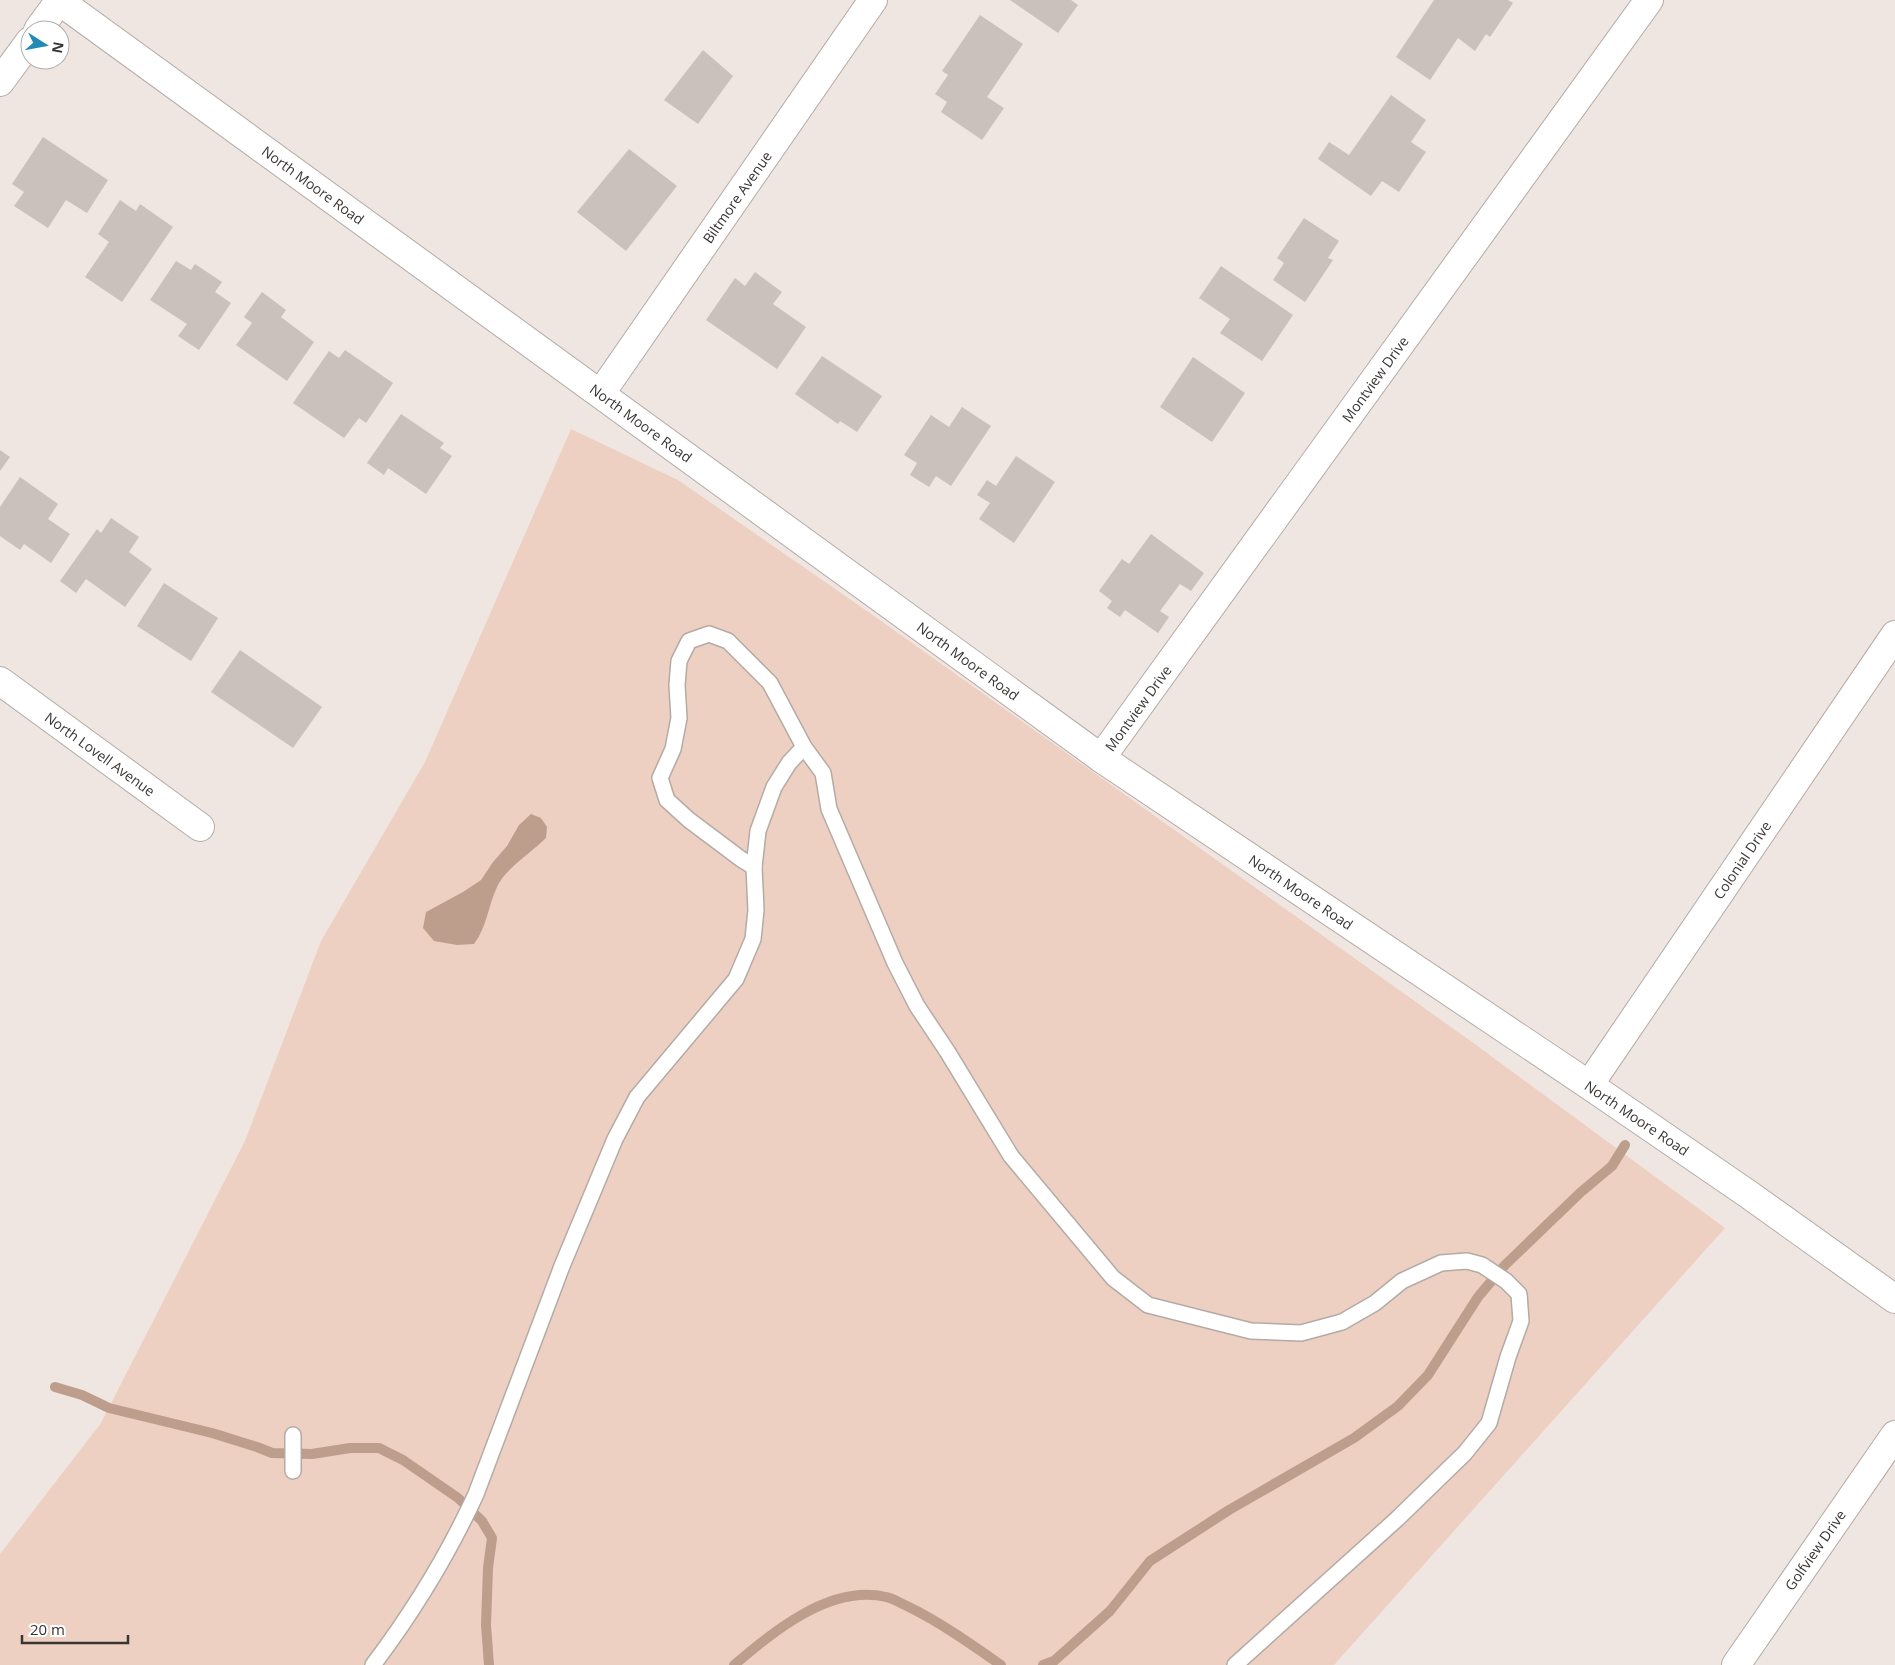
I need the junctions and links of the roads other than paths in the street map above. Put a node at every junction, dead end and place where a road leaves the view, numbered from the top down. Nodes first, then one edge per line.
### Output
1 (59, 0) edge
2 (873, 0) edge
3 (1648, 0) edge
4 (45, 20) edge
5 (20, 55) edge
6 (0, 82) edge
7 (600, 393) junction
8 (1895, 635) edge
9 (0, 681) edge
10 (804, 746) junction
11 (1101, 758) junction
12 (200, 827) dead end
13 (754, 867) junction
14 (1589, 1085) junction
15 (1895, 1299) edge
16 (293, 1435) dead end
17 (1895, 1435) edge
18 (294, 1471) dead end
19 (373, 1665) edge
20 (1234, 1665) edge
21 (1736, 1665) edge

1 - 4 street
1 - 7 street, North Moore Road
2 - 7 street, Biltmore Avenue
3 - 11 street, Montview Drive
5 - 6 street
7 - 11 street, North Moore Road
8 - 14 street, Colonial Drive
9 - 12 street, North Lovell Avenue
10 - 13 lane
10 - 13 lane
10 - 20 lane
11 - 14 street, North Moore Road
13 - 19 lane
14 - 15 street, North Moore Road
16 - 18 lane
17 - 21 street, Golfview Drive

